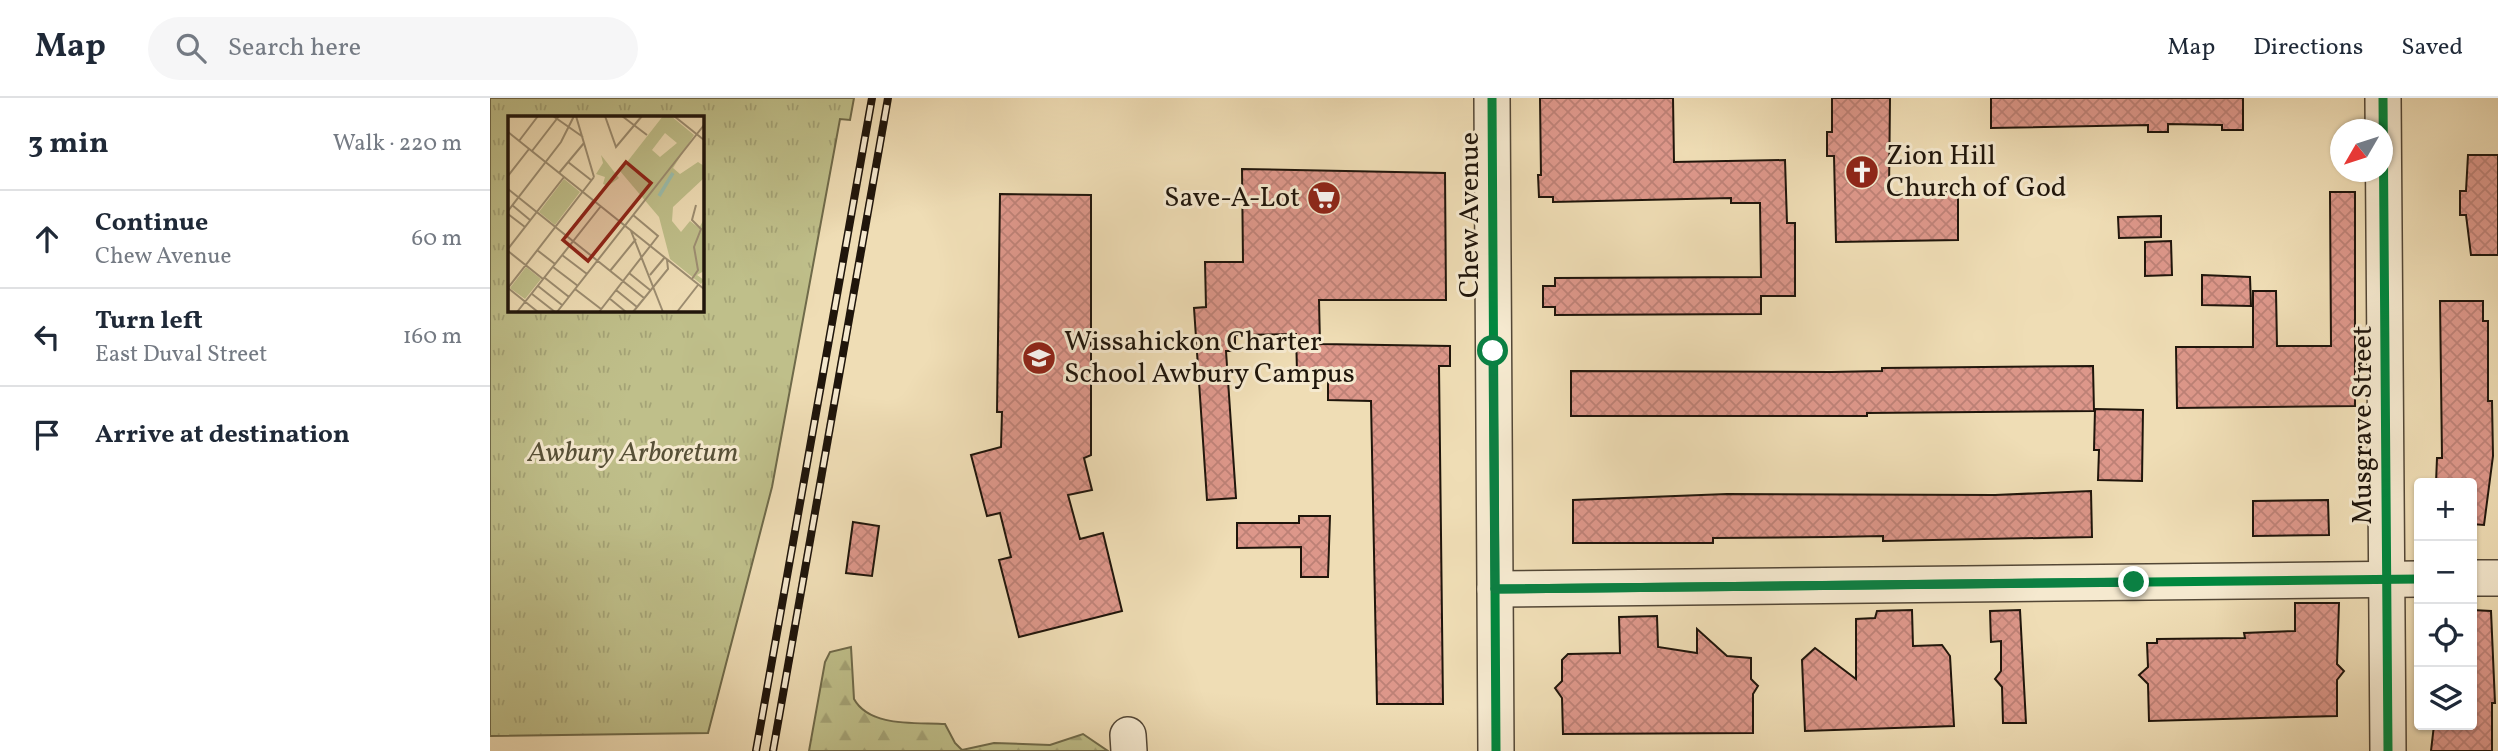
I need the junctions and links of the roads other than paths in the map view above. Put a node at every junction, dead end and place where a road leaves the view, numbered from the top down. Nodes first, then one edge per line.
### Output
1 (1492, 98) edge
2 (2383, 98) edge
3 (2477, 578) edge
4 (2498, 578) edge
5 (2403, 579) edge
6 (1495, 589) junction
7 (1496, 751) edge
8 (2388, 751) edge

1 - 6 street, Chew Avenue
2 - 5 street, Musgrave Street
3 - 4 street
5 - 6 street
5 - 8 street, Musgrave Street
6 - 7 street, Chew Avenue

